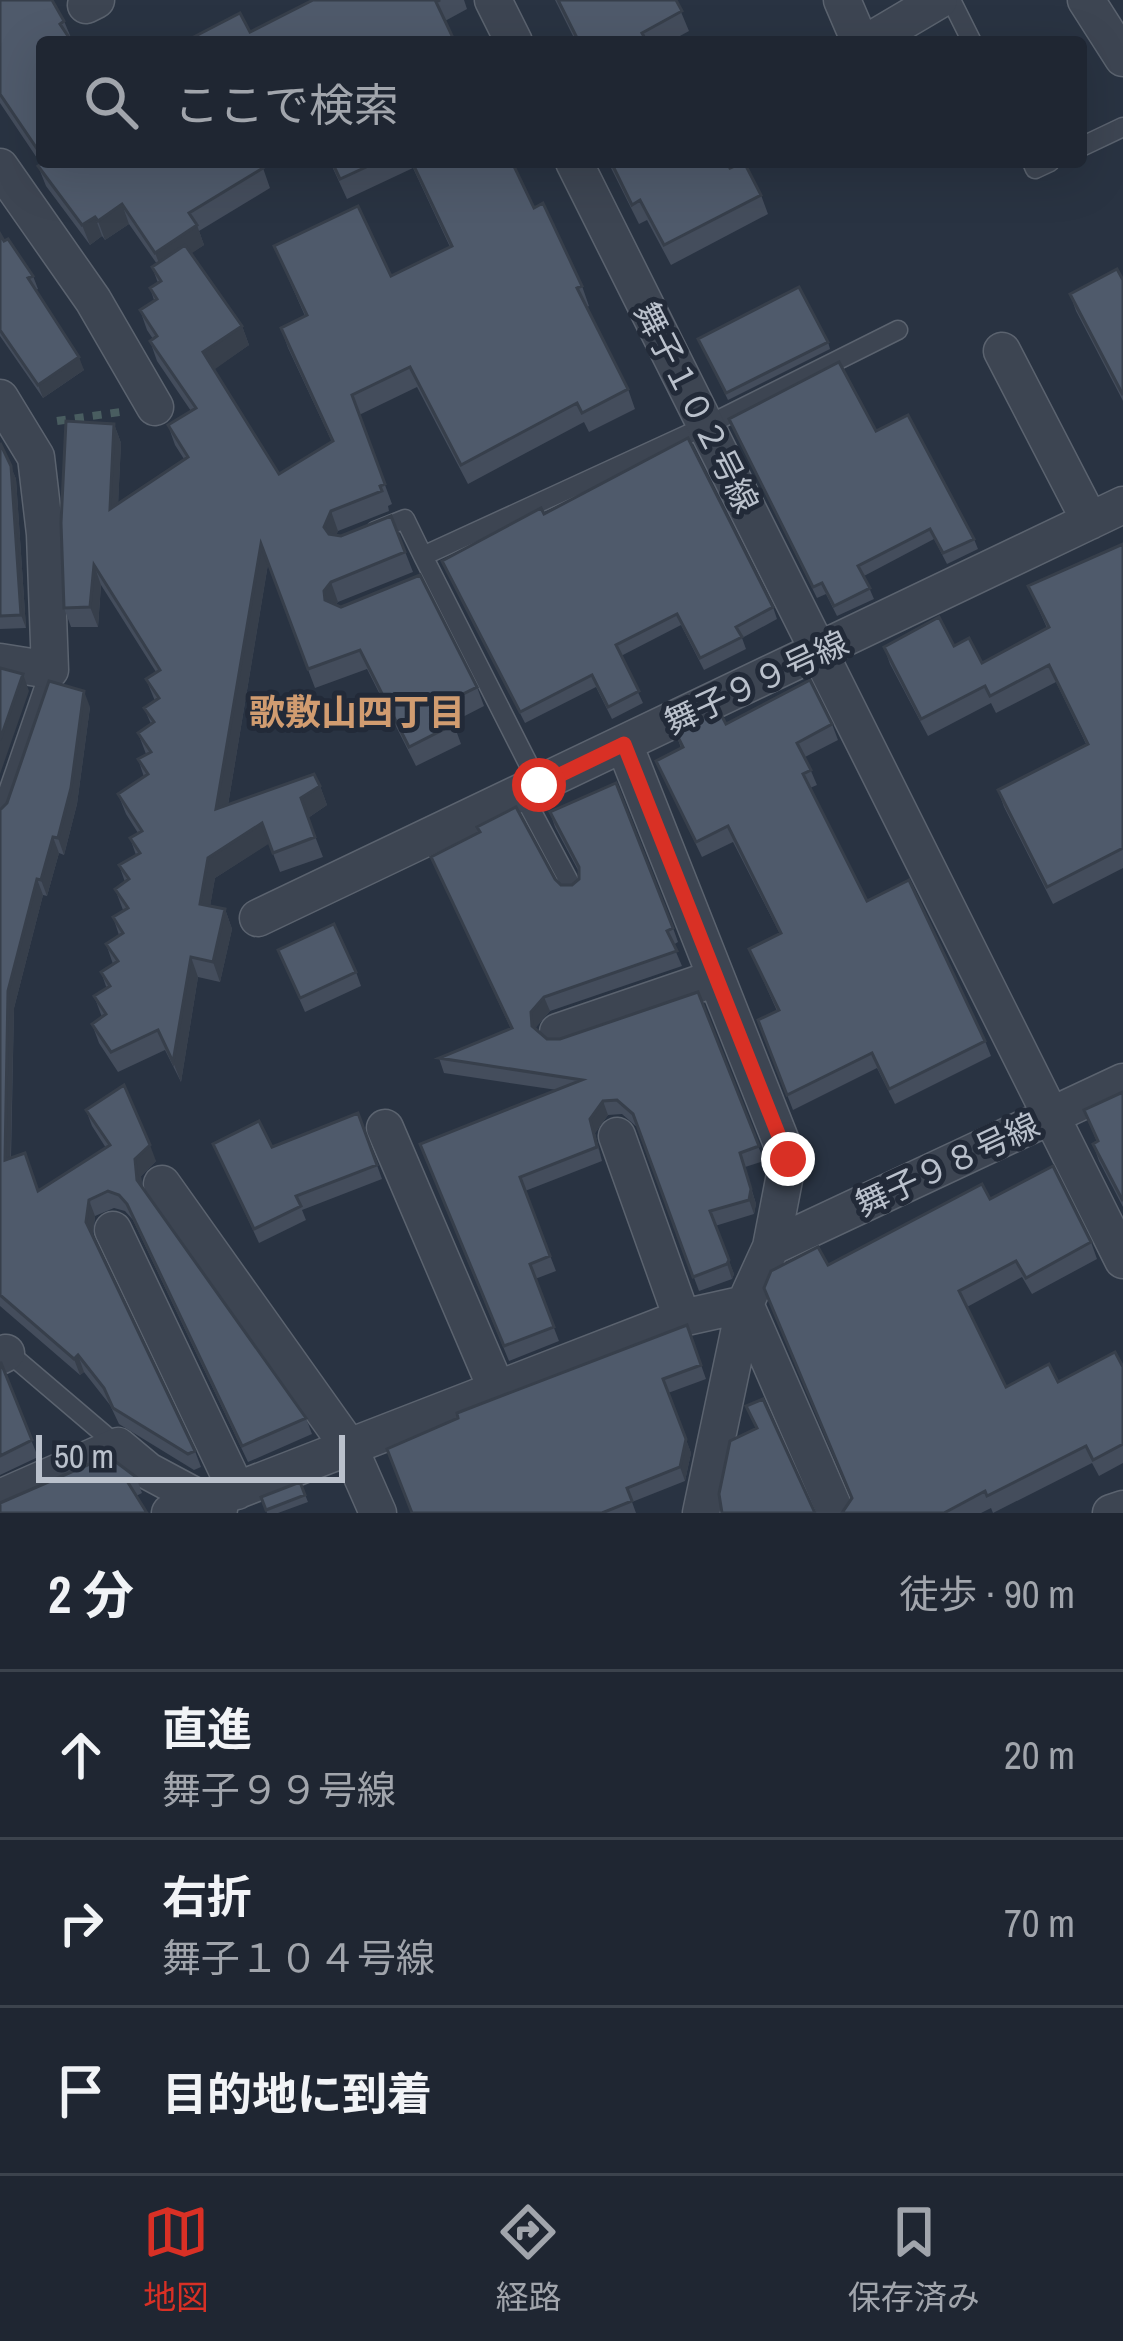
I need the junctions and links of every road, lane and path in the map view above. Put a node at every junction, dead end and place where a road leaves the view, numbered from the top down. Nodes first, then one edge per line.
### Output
1 (493, 0) edge
2 (842, 0) edge
3 (939, 0) edge
4 (951, 0) edge
5 (1086, 0) edge
6 (511, 36) edge
7 (861, 36) edge
8 (875, 36) edge
9 (969, 36) edge
10 (1123, 58) edge
11 (1123, 127) edge
12 (1087, 144) edge
13 (0, 167) edge
14 (577, 168) edge
15 (898, 330) dead end
16 (1002, 351) dead end
17 (155, 407) joint
18 (10, 412) edge
19 (706, 426) junction
20 (1107, 513) edge
21 (364, 535) edge
22 (423, 556) junction
23 (820, 652) junction
24 (0, 662) edge
25 (50, 670) junction
26 (624, 744) junction
27 (530, 789) junction
28 (0, 815) edge
29 (572, 887) edge
30 (258, 918) dead end
31 (716, 977) junction
32 (558, 1032) dead end
33 (1123, 1082) edge
34 (1048, 1117) junction
35 (385, 1128) dead end
36 (617, 1136) dead end
37 (162, 1184) dead end
38 (113, 1230) dead end
39 (771, 1247) junction
40 (1123, 1260) edge
41 (745, 1304) junction
42 (682, 1318) junction
43 (2, 1351) edge
44 (497, 1390) junction
45 (118, 1446) junction
46 (349, 1448) junction
47 (0, 1498) edge
48 (223, 1502) edge
49 (1123, 1509) edge
50 (170, 1513) edge
51 (378, 1513) edge
52 (701, 1513) edge
53 (836, 1513) edge
54 (1111, 1513) edge

1 - 6 street
2 - 7 street
3 - 8 street
4 - 9 lane
5 - 10 street
11 - 12 lane
13 - 17 street
14 - 19 street, 舞子１０２号線
15 - 19 lane
16 - 20 street
17 - 18 path
18 - 25 street
19 - 22 lane
19 - 23 street, 舞子１０２号線
20 - 23 street, 舞子９９号線
21 - 22 lane
22 - 27 lane
23 - 26 street, 舞子９９号線
23 - 34 street, 舞子１０２号線
24 - 25 street
25 - 28 lane
26 - 27 street, 舞子９９号線
26 - 31 street
27 - 29 lane
27 - 30 street, 舞子９９号線
31 - 32 street
31 - 39 street
33 - 34 street, 舞子９８号線
34 - 39 street, 舞子９８号線
34 - 40 street, 舞子１０２号線
35 - 44 street
36 - 42 street
37 - 46 street
38 - 48 street
39 - 41 street
41 - 42 street
41 - 52 street
41 - 53 street
42 - 44 street
43 - 45 lane
44 - 46 street
45 - 47 street
45 - 48 street
46 - 48 street
46 - 51 street
48 - 50 street
49 - 54 street

